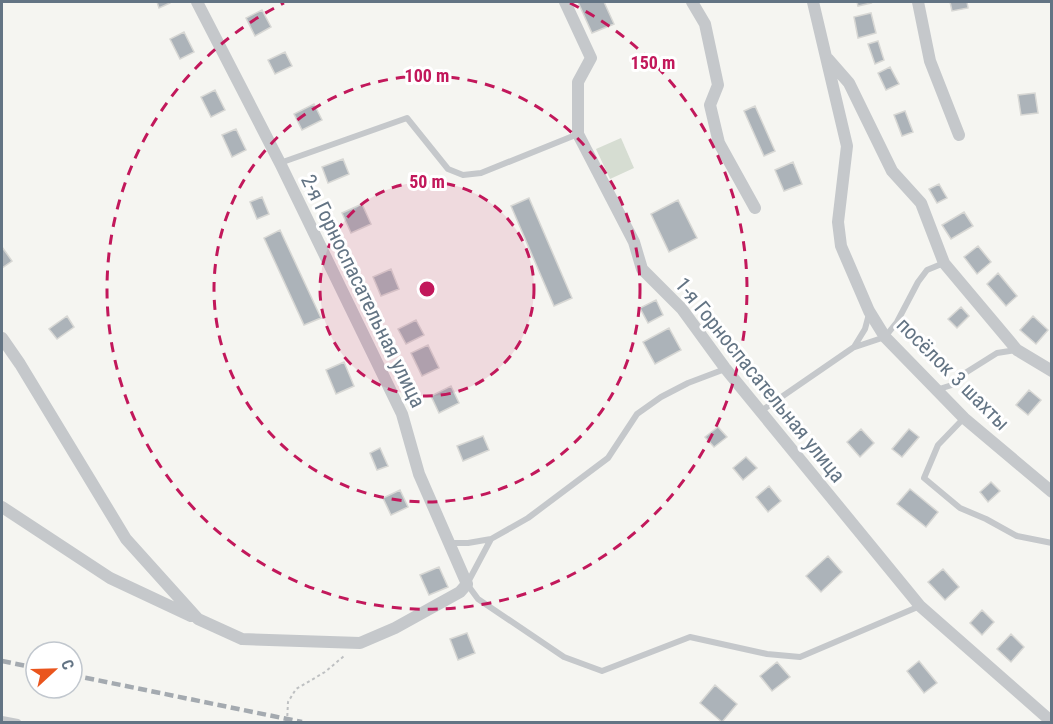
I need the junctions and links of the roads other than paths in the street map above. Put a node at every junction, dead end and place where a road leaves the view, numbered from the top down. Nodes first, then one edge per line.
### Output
1 (197, 2) edge
2 (565, 2) edge
3 (692, 2) edge
4 (813, 2) edge
5 (918, 2) edge
6 (825, 56) junction
7 (578, 134) junction
8 (959, 135) dead end
9 (280, 163) junction
10 (755, 208) dead end
11 (944, 263) junction
12 (869, 311) junction
13 (885, 337) junction
14 (2, 338) edge
15 (854, 347) junction
16 (1017, 350) junction
17 (725, 368) junction
18 (1052, 370) edge
19 (936, 390) junction
20 (761, 411) junction
21 (964, 418) junction
22 (1052, 492) edge
23 (2, 507) edge
24 (491, 539) junction
25 (451, 543) junction
26 (1052, 543) edge
27 (467, 584) junction
28 (920, 606) junction
29 (198, 619) junction
30 (2, 719) edge
31 (1052, 722) edge
32 (18, 723) edge

1 - 9 street, 2-я Горноспасательная улица
2 - 7 street, 1-я Горноспасательная улица
3 - 10 street
4 - 6 street, посёлок 3 шахты
5 - 8 street
6 - 11 street, посёлок 3 шахты
6 - 12 street, посёлок 3 шахты
7 - 9 lane
7 - 17 street, 1-я Горноспасательная улица
9 - 25 street, 2-я Горноспасательная улица
11 - 13 lane
11 - 16 street, посёлок 3 шахты
12 - 13 street, посёлок 3 шахты
12 - 15 lane
13 - 15 lane
13 - 19 street, посёлок 3 шахты
14 - 29 street
15 - 20 lane
16 - 18 street, посёлок 3 шахты
16 - 19 lane
17 - 20 street, 1-я Горноспасательная улица
17 - 24 lane
19 - 21 street, посёлок 3 шахты
20 - 28 street, 1-я Горноспасательная улица
21 - 22 street, посёлок 3 шахты
21 - 26 lane
23 - 29 street
24 - 25 lane
24 - 27 lane
25 - 27 street, 2-я Горноспасательная улица
27 - 28 lane
27 - 29 street
28 - 31 street, 1-я Горноспасательная улица
30 - 32 lane

